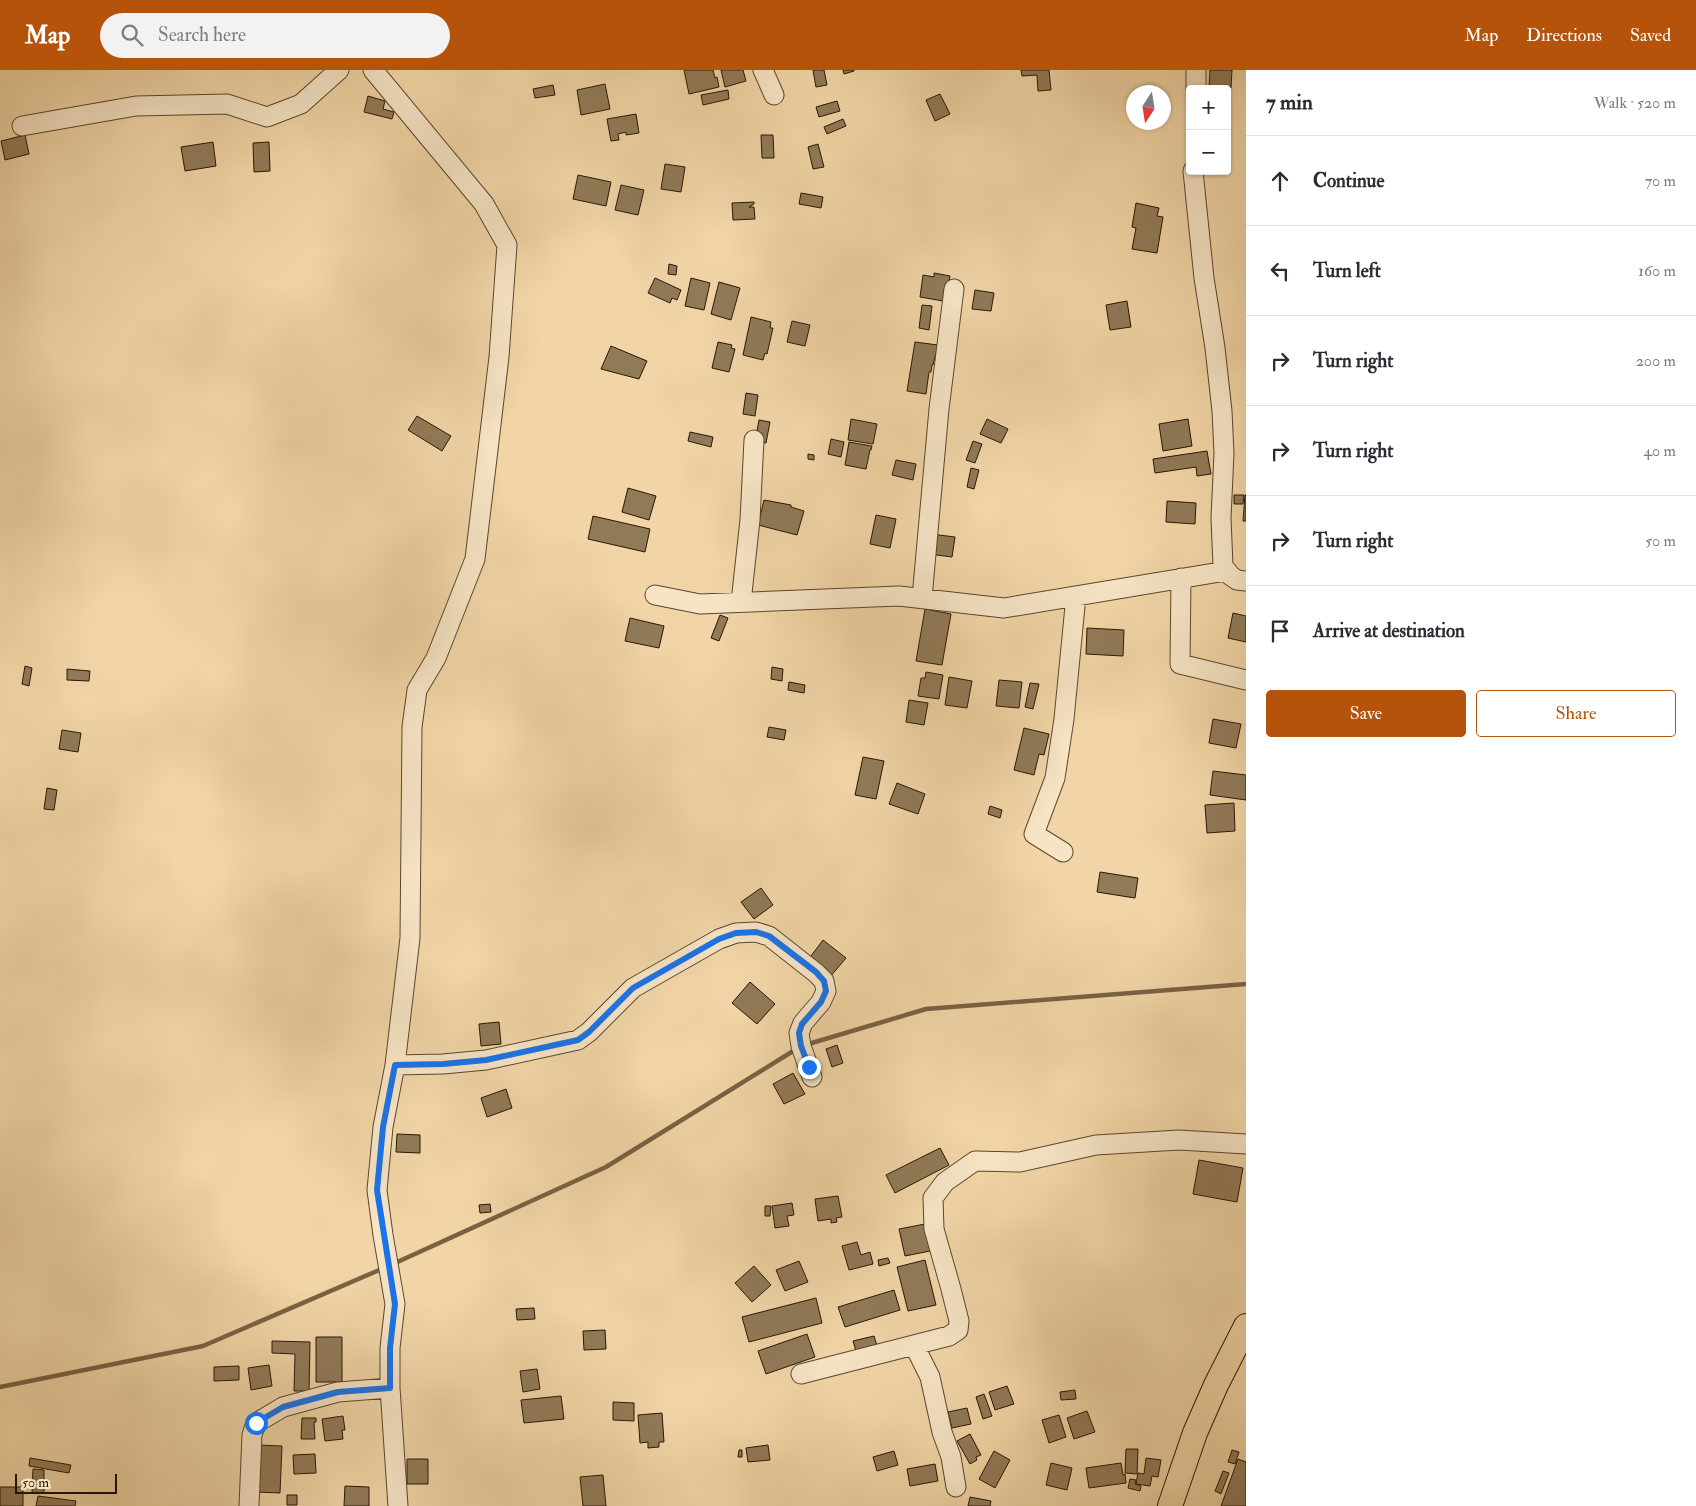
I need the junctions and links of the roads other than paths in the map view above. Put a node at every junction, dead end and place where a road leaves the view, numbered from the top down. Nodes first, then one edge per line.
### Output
1 (339, 70) edge
2 (373, 70) edge
3 (763, 70) edge
4 (1196, 70) edge
5 (1196, 85) edge
6 (774, 94) dead end
7 (22, 126) dead end
8 (1193, 175) edge
9 (954, 288) dead end
10 (754, 440) dead end
11 (1226, 571) junction
12 (1181, 578) junction
13 (1246, 581) edge
14 (655, 595) dead end
15 (1076, 596) junction
16 (922, 598) junction
17 (741, 602) junction
18 (1246, 680) edge
19 (1063, 852) dead end
20 (395, 1065) junction
21 (812, 1077) dead end
22 (1246, 1144) edge
23 (1246, 1326) edge
24 (914, 1345) junction
25 (801, 1374) dead end
26 (390, 1388) junction
27 (956, 1487) dead end
28 (249, 1506) edge
29 (398, 1506) edge
30 (1170, 1506) edge

1 - 7 street
2 - 20 street
3 - 6 street
4 - 5 street
8 - 11 street
9 - 16 street
10 - 17 street
11 - 12 street
11 - 13 street
12 - 15 street
12 - 18 street
14 - 17 street
15 - 16 street
15 - 19 street
16 - 17 street
20 - 21 street
20 - 26 street
22 - 24 street
23 - 30 main road
24 - 25 street
24 - 27 street
26 - 28 street
26 - 29 street

